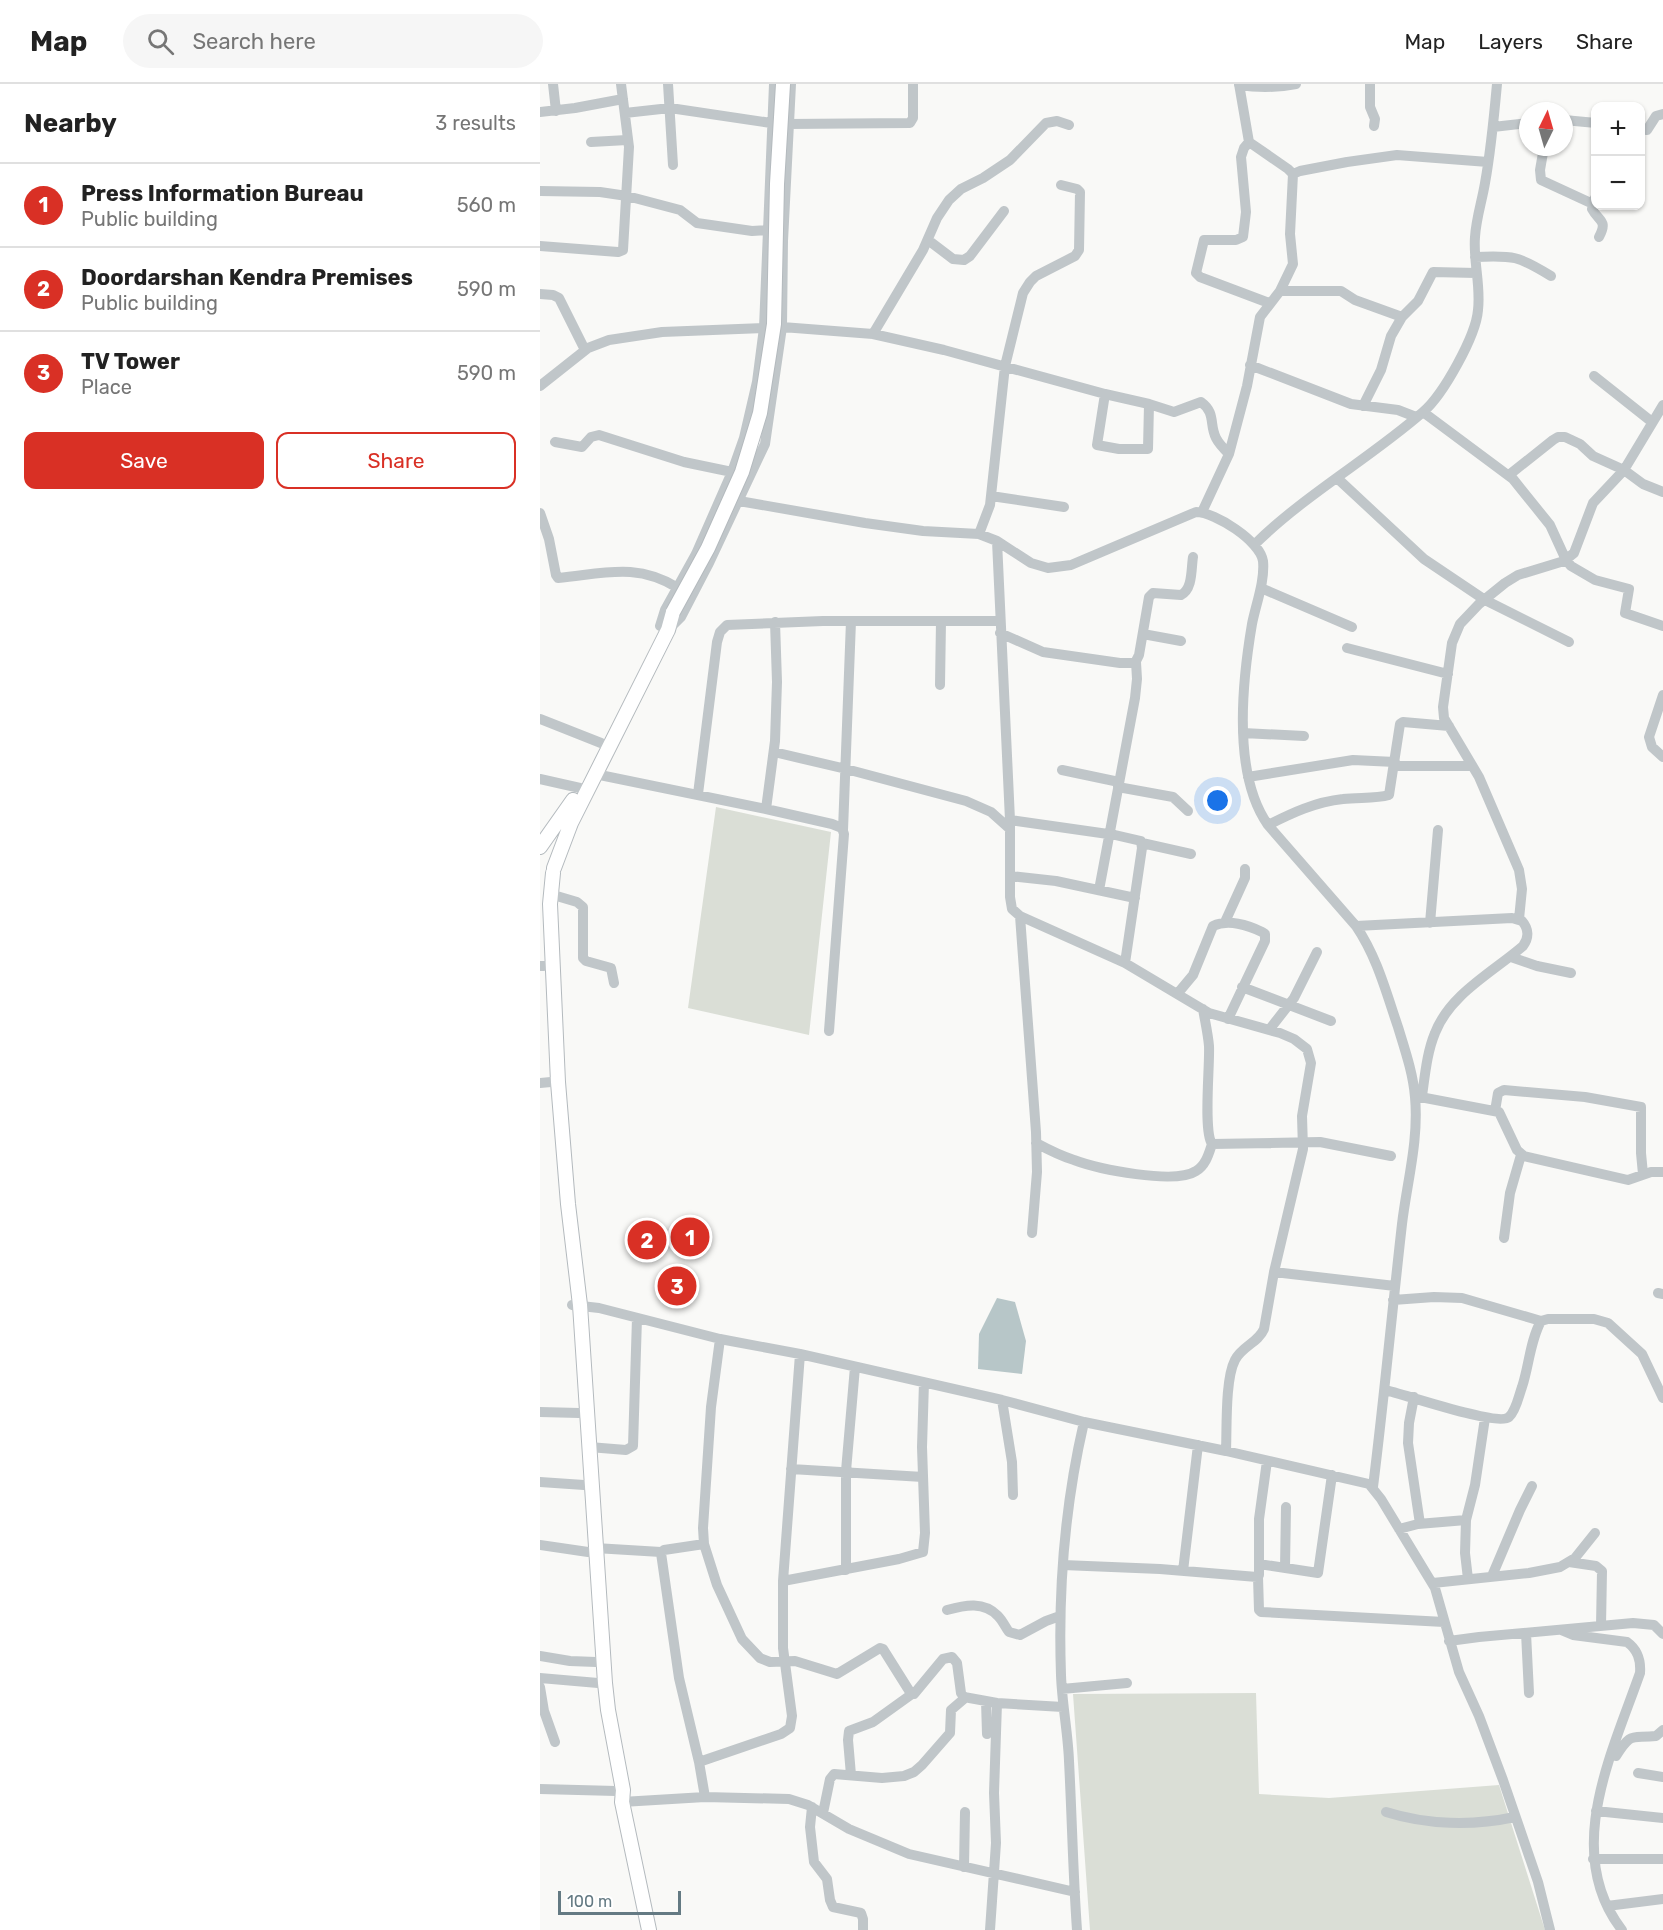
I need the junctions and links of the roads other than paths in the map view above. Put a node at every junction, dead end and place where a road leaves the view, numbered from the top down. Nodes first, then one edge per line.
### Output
1 (553, 84) edge
2 (621, 84) edge
3 (668, 84) edge
4 (774, 84) edge
5 (783, 84) edge
6 (791, 84) edge
7 (913, 84) edge
8 (1296, 84) edge
9 (1370, 84) edge
10 (1497, 84) edge
11 (1239, 85) edge
12 (624, 99) junction
13 (670, 108) junction
14 (556, 111) junction
15 (540, 112) edge
16 (625, 113) junction
17 (1663, 114) edge
18 (1573, 121) edge
19 (771, 123) junction
20 (1591, 123) edge
21 (788, 124) junction
22 (1519, 124) edge
23 (1069, 125) dead end
24 (1374, 126) dead end
25 (1493, 127) junction
26 (1645, 130) edge
27 (627, 140) junction
28 (591, 141) dead end
29 (1248, 142) junction
30 (1542, 156) edge
31 (1488, 162) junction
32 (673, 165) dead end
33 (1293, 174) junction
34 (1061, 185) dead end
35 (540, 191) edge
36 (627, 196) junction
37 (1591, 199) edge
38 (1593, 210) edge
39 (1004, 211) dead end
40 (768, 230) junction
41 (1599, 237) dead end
42 (928, 240) junction
43 (540, 246) edge
44 (1475, 257) junction
45 (1476, 273) junction
46 (1551, 276) dead end
47 (1280, 291) junction
48 (540, 294) edge
49 (1269, 303) junction
50 (1402, 317) junction
51 (782, 327) junction
52 (764, 328) junction
53 (873, 334) junction
54 (585, 350) junction
55 (1250, 365) junction
56 (1005, 366) junction
57 (1594, 376) dead end
58 (540, 386) edge
59 (1105, 394) junction
60 (1149, 404) junction
61 (1663, 405) edge
62 (1363, 406) junction
63 (1420, 415) junction
64 (1652, 422) junction
65 (747, 427) junction
66 (767, 431) junction
67 (555, 442) dead end
68 (1229, 454) junction
69 (1624, 470) junction
70 (732, 472) junction
71 (1509, 475) junction
72 (1337, 478) junction
73 (1663, 492) edge
74 (991, 496) junction
75 (739, 501) junction
76 (1064, 507) dead end
77 (1202, 512) junction
78 (540, 513) edge
79 (978, 534) junction
80 (998, 541) junction
81 (1255, 544) junction
82 (1193, 557) dead end
83 (1566, 560) junction
84 (678, 588) junction
85 (1261, 588) junction
86 (1485, 600) junction
87 (851, 621) junction
88 (941, 621) junction
89 (1000, 621) junction
90 (776, 622) junction
91 (1663, 626) edge
92 (1352, 627) dead end
93 (664, 628) junction
94 (1000, 633) junction
95 (1143, 634) junction
96 (1181, 641) dead end
97 (1569, 642) dead end
98 (1347, 648) dead end
99 (1136, 662) junction
100 (1448, 674) junction
101 (940, 685) dead end
102 (1663, 695) edge
103 (540, 719) edge
104 (1449, 726) junction
105 (1244, 733) junction
106 (1304, 736) dead end
107 (601, 743) junction
108 (774, 752) junction
109 (1663, 757) edge
110 (1394, 764) junction
111 (1472, 766) junction
112 (846, 769) junction
113 (1062, 770) dead end
114 (596, 774) junction
115 (1248, 777) junction
116 (540, 780) edge
117 (1118, 784) junction
118 (580, 788) junction
119 (698, 794) junction
120 (766, 809) junction
121 (1188, 811) dead end
122 (1010, 825) junction
123 (1268, 825) junction
124 (843, 830) junction
125 (1438, 830) dead end
126 (1109, 834) junction
127 (1142, 843) junction
128 (540, 847) edge
129 (540, 853) edge
130 (1191, 854) dead end
131 (1245, 869) dead end
132 (553, 871) junction
133 (1010, 876) junction
134 (540, 884) edge
135 (1099, 890) junction
136 (545, 892) edge
137 (1135, 898) junction
138 (1020, 916) junction
139 (1519, 919) junction
140 (1225, 922) junction
141 (1430, 923) junction
142 (1356, 926) junction
143 (1317, 952) dead end
144 (1511, 957) junction
145 (1125, 963) junction
146 (542, 966) edge
147 (1571, 973) dead end
148 (614, 983) dead end
149 (1242, 987) junction
150 (1178, 993) junction
151 (1288, 1004) junction
152 (1203, 1009) junction
153 (1228, 1019) junction
154 (1330, 1021) dead end
155 (1269, 1030) junction
156 (829, 1031) dead end
157 (545, 1083) edge
158 (1418, 1096) junction
159 (1495, 1111) junction
160 (1303, 1142) junction
161 (1036, 1143) junction
162 (1212, 1144) junction
163 (1521, 1155) junction
164 (1391, 1156) dead end
165 (1663, 1172) edge
166 (1643, 1174) junction
167 (1032, 1233) dead end
168 (1504, 1238) dead end
169 (1274, 1272) junction
170 (1395, 1286) junction
171 (1393, 1300) junction
172 (576, 1305) junction
173 (637, 1318) junction
174 (1541, 1321) junction
175 (720, 1339) junction
176 (800, 1354) junction
177 (855, 1367) junction
178 (924, 1382) junction
179 (1385, 1390) junction
180 (1414, 1397) junction
181 (1663, 1398) edge
182 (1002, 1400) junction
183 (540, 1412) edge
184 (579, 1413) junction
185 (1485, 1418) junction
186 (1084, 1422) junction
187 (1198, 1445) junction
188 (589, 1448) junction
189 (1226, 1451) junction
190 (1267, 1461) junction
191 (791, 1469) junction
192 (846, 1471) junction
193 (1332, 1475) junction
194 (922, 1477) junction
195 (540, 1482) edge
196 (584, 1485) junction
197 (1532, 1486) dead end
198 (1373, 1487) junction
199 (1013, 1495) dead end
200 (1286, 1507) dead end
201 (1466, 1520) junction
202 (1420, 1524) junction
203 (1399, 1529) junction
204 (1595, 1533) dead end
205 (704, 1544) junction
206 (540, 1545) edge
207 (591, 1550) junction
208 (661, 1552) junction
209 (1569, 1562) junction
210 (1063, 1564) junction
211 (1259, 1564) junction
212 (1285, 1569) junction
213 (846, 1570) junction
214 (1183, 1571) junction
215 (1492, 1576) junction
216 (1258, 1577) junction
217 (1468, 1579) junction
218 (783, 1581) junction
219 (1433, 1583) junction
220 (947, 1610) dead end
221 (1060, 1616) junction
222 (1444, 1622) junction
223 (1601, 1626) junction
224 (1561, 1630) junction
225 (1526, 1633) junction
226 (1663, 1634) edge
227 (1449, 1641) junction
228 (540, 1656) edge
229 (785, 1661) junction
230 (596, 1662) junction
231 (540, 1678) edge
232 (598, 1683) junction
233 (1127, 1683) dead end
234 (540, 1687) edge
235 (1062, 1689) junction
236 (1529, 1693) dead end
237 (912, 1694) junction
238 (965, 1698) junction
239 (992, 1702) junction
240 (1062, 1707) junction
241 (987, 1734) dead end
242 (1662, 1735) edge
243 (555, 1742) dead end
244 (699, 1762) junction
245 (1606, 1772) junction
246 (1638, 1773) dead end
247 (851, 1774) junction
248 (1663, 1776) edge
249 (540, 1789) edge
250 (619, 1796) junction
251 (705, 1797) junction
252 (812, 1807) junction
253 (1596, 1810) junction
254 (965, 1812) dead end
255 (1386, 1812) dead end
256 (823, 1813) junction
257 (1515, 1817) junction
258 (1663, 1818) edge
259 (1593, 1858) junction
260 (1663, 1859) edge
261 (964, 1867) junction
262 (994, 1875) junction
263 (1075, 1892) junction
264 (1663, 1899) edge
265 (1607, 1906) junction
266 (649, 1930) edge
267 (863, 1930) edge
268 (990, 1930) edge
269 (1077, 1930) edge
270 (1550, 1930) edge
271 (1622, 1930) edge

1 - 14 street
2 - 12 street
3 - 13 street
4 - 19 street
5 - 93 main road, bridge
6 - 21 street
7 - 21 street
8 - 11 street
9 - 24 street
10 - 25 street
11 - 29 street
12 - 14 street
12 - 16 street
13 - 16 street
13 - 19 street
13 - 32 street
14 - 15 street
16 - 27 street
17 - 26 street
18 - 20 street
19 - 40 street
21 - 51 street
22 - 25 street
23 - 42 street
25 - 31 street
27 - 28 street
27 - 36 street
29 - 33 street
29 - 49 street
30 - 37 street
31 - 33 street
31 - 44 street
33 - 47 street
34 - 56 street
35 - 36 street
36 - 40 street
36 - 43 street
38 - 41 street
39 - 42 street
40 - 52 street
42 - 53 street
44 - 45 street
44 - 46 street
45 - 50 street
45 - 63 street
47 - 49 street
47 - 50 street
48 - 54 street
49 - 55 street
50 - 62 street
51 - 53 street
51 - 66 street
52 - 54 street
52 - 65 street
53 - 56 street
54 - 58 street
55 - 62 street
55 - 68 street
56 - 59 street
56 - 74 street
57 - 64 street
59 - 60 street
59 - 60 street
60 - 68 street
61 - 64 street
62 - 63 street
63 - 71 street
63 - 72 street
64 - 69 street
65 - 66 street
65 - 70 street
66 - 75 street
67 - 70 street
68 - 77 street
69 - 71 street
69 - 73 street
69 - 83 street
70 - 84 street
71 - 83 street
72 - 81 street
72 - 86 street
74 - 76 street
74 - 79 street
75 - 79 street
75 - 93 street
77 - 80 street
77 - 81 street
78 - 84 street
79 - 80 street
80 - 89 street
81 - 85 street
82 - 95 street
83 - 86 street
83 - 91 street
84 - 93 street
85 - 92 street
85 - 105 street
86 - 97 street
86 - 100 street
87 - 88 street
87 - 90 street
87 - 112 street
88 - 89 street
88 - 101 street
89 - 94 street
90 - 108 street
90 - 119 street
93 - 107 main road
93 - 114 main road
94 - 99 street
94 - 122 street
95 - 96 street
95 - 99 street
98 - 100 street
99 - 117 street
100 - 104 street
102 - 109 street
103 - 107 street
104 - 110 street
104 - 111 street
105 - 106 street
105 - 115 street
107 - 118 main road
108 - 112 street
108 - 120 street
110 - 111 street
110 - 115 street
110 - 123 street
111 - 139 street
112 - 122 street
112 - 124 street
113 - 117 street
114 - 119 street
114 - 132 main road
115 - 123 street
116 - 118 street
117 - 121 street
117 - 126 street
118 - 128 main road
119 - 120 street
120 - 124 street
122 - 126 street
122 - 133 street
123 - 142 street
124 - 156 street
125 - 141 street
126 - 127 street
126 - 135 street
127 - 130 street
127 - 137 street
129 - 132 main road
131 - 140 street
132 - 134 main road
132 - 136 main road
133 - 135 street
133 - 138 street
135 - 137 street
136 - 146 main road
136 - 148 street
136 - 172 main road
137 - 145 street
138 - 145 street
138 - 161 street
139 - 141 street
139 - 144 street
140 - 149 street
140 - 150 street
141 - 142 street
142 - 158 street
143 - 151 street
144 - 147 street
144 - 158 street
145 - 150 street
146 - 157 main road
149 - 151 street
149 - 153 street
150 - 152 street
151 - 154 street
151 - 155 street
152 - 153 street
152 - 162 street
153 - 155 street
155 - 160 street
157 - 172 main road
158 - 159 street
158 - 170 street
159 - 163 street
159 - 166 street
160 - 162 street
160 - 164 street
160 - 169 street
161 - 162 street
161 - 167 street
163 - 166 street
163 - 168 street
165 - 166 street
169 - 170 street
169 - 189 street
170 - 171 street
171 - 174 street
171 - 179 street
172 - 173 street
172 - 184 main road
172 - 188 main road
173 - 175 street
173 - 188 street
174 - 181 street
174 - 185 street
175 - 176 street
175 - 205 street
176 - 177 street
176 - 191 street
177 - 178 street
177 - 192 street
178 - 182 street
178 - 194 street
179 - 180 street
179 - 198 street
180 - 185 street
180 - 202 street
182 - 186 street
182 - 199 street
183 - 184 street
184 - 196 main road
185 - 201 street
186 - 187 street
186 - 210 street
187 - 189 street
187 - 214 street
188 - 207 main road
189 - 190 street
190 - 193 street
190 - 211 street
191 - 192 street
191 - 218 street
192 - 194 street
192 - 213 street
193 - 198 street
193 - 212 street
194 - 213 street
195 - 196 street
196 - 207 main road
197 - 215 street
198 - 203 street
200 - 212 street
201 - 202 street
201 - 217 street
202 - 203 street
203 - 219 street
204 - 209 street
205 - 208 street
205 - 229 street
206 - 207 street
207 - 208 street
207 - 230 main road
207 - 250 main road
208 - 244 street
209 - 215 street
209 - 223 street
210 - 214 street
210 - 221 street
211 - 212 street
211 - 216 street
213 - 218 street
214 - 216 street
215 - 217 street
216 - 222 street
217 - 219 street
218 - 229 street
219 - 222 street
220 - 221 street
221 - 235 street
222 - 227 street
223 - 224 street
223 - 226 street
224 - 225 street
224 - 245 street
225 - 227 street
225 - 236 street
227 - 257 street
228 - 230 street
229 - 237 street
229 - 244 street
230 - 232 main road
231 - 232 street
232 - 250 main road
233 - 235 street
234 - 243 street
235 - 240 street
237 - 238 street
237 - 247 street
238 - 239 street
238 - 247 street
239 - 240 street
239 - 241 street
239 - 262 street
240 - 263 street
242 - 245 street
244 - 251 street
245 - 253 street
246 - 248 street
247 - 256 street
249 - 250 street
250 - 251 street
250 - 266 main road
251 - 252 street
252 - 256 street
252 - 267 street
253 - 258 street
253 - 259 street
254 - 261 street
255 - 257 street
256 - 261 street
257 - 270 street
259 - 260 street
259 - 265 street
261 - 262 street
262 - 263 street
262 - 268 street
263 - 269 street
264 - 265 street
265 - 271 street

